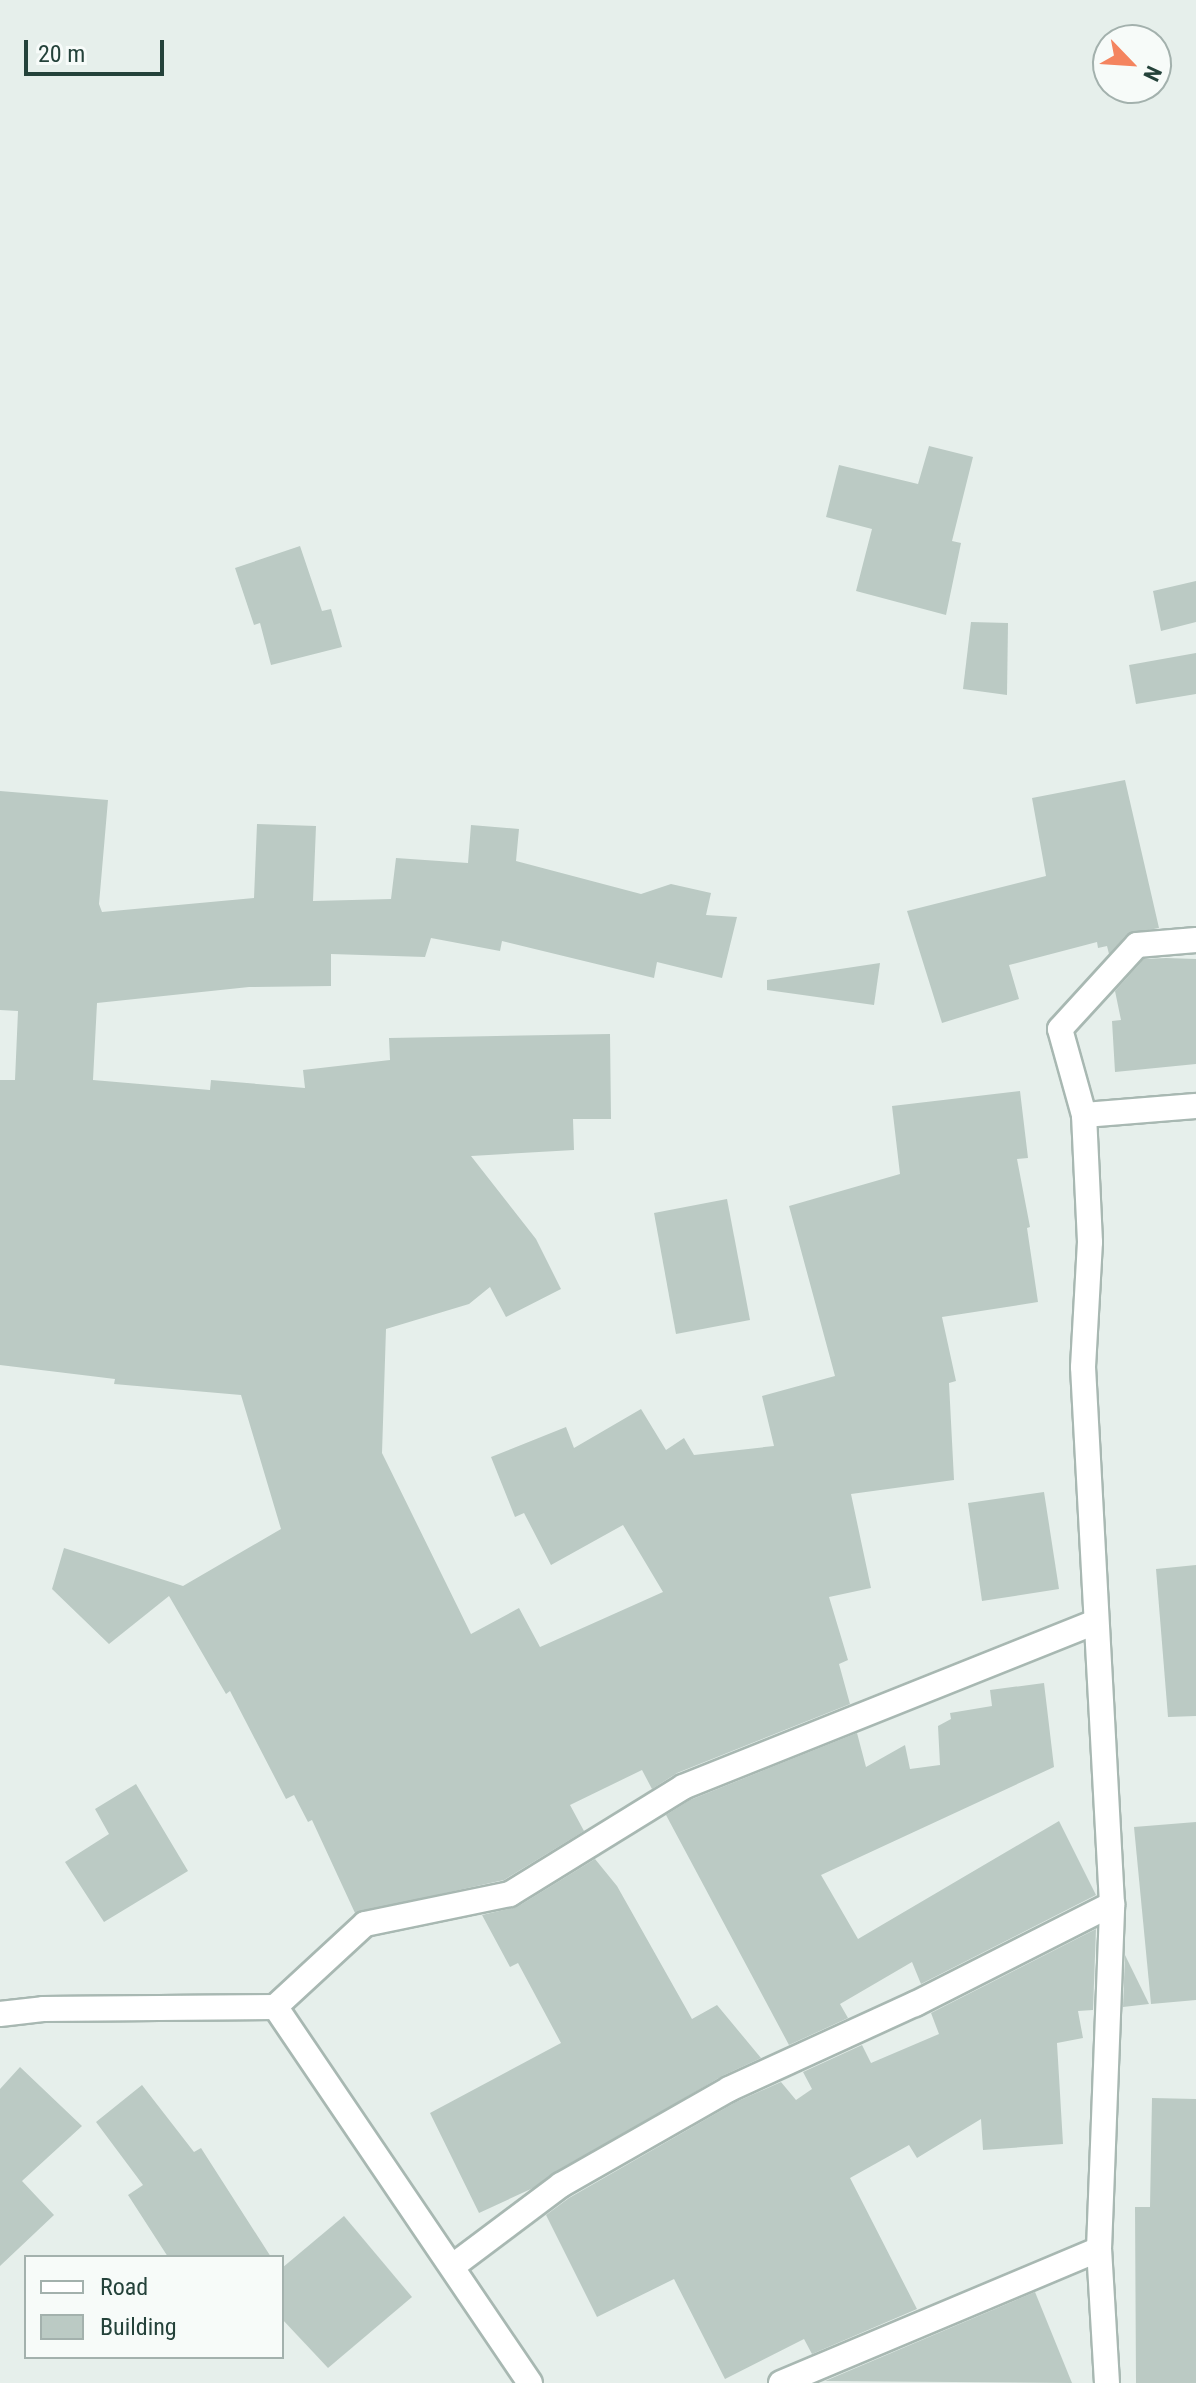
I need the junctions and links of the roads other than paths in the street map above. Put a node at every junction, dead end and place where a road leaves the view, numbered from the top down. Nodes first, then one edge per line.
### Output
1 (1196, 940) edge
2 (1196, 1106) edge
3 (1084, 1115) junction
4 (1095, 1622) junction
5 (1112, 1904) junction
6 (275, 2007) junction
7 (0, 2014) edge
8 (1099, 2249) junction
9 (453, 2266) junction
10 (530, 2383) edge
11 (781, 2383) edge
12 (1107, 2383) edge

1 - 3 street
2 - 3 street
3 - 4 street
4 - 5 street
4 - 6 street
5 - 8 street
5 - 9 street
6 - 7 street
6 - 9 street
8 - 11 street
8 - 12 street
9 - 10 street

